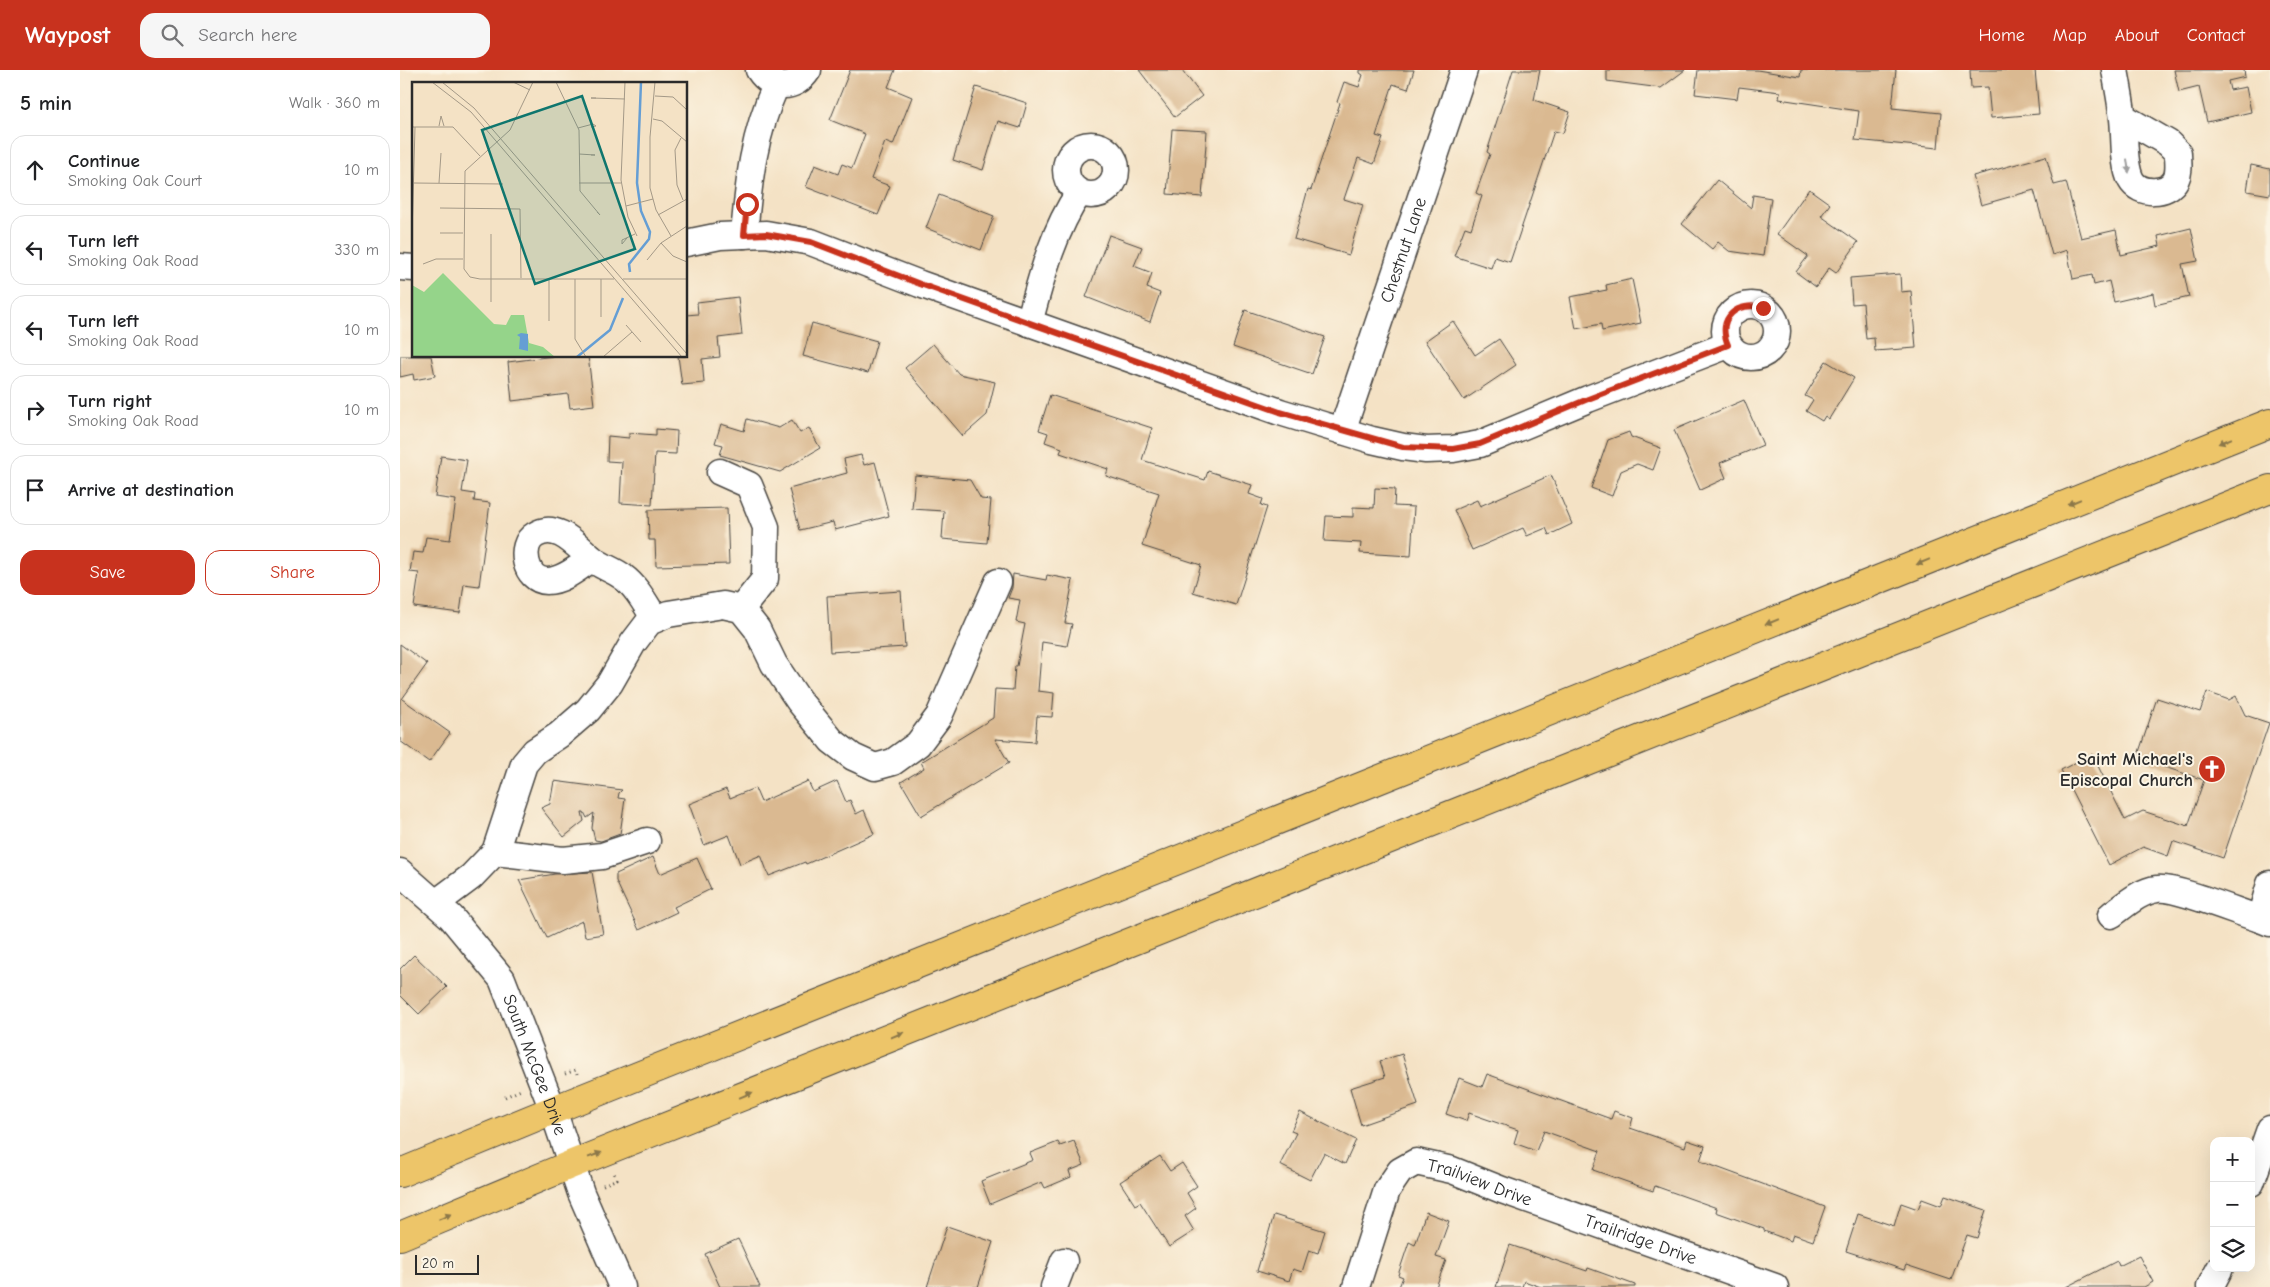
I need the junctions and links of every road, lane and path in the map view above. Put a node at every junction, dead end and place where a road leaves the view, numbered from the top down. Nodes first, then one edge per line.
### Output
1 (808, 70) edge
2 (1464, 70) edge
3 (2115, 70) edge
4 (768, 78) edge
5 (2123, 117) dead end
6 (1079, 193) dead end
7 (744, 235) junction
8 (688, 243) edge
9 (1029, 323) junction
10 (1728, 345) dead end
11 (2270, 423) edge
12 (1342, 431) junction
13 (720, 472) dead end
14 (2270, 489) edge
15 (591, 559) dead end
16 (998, 582) dead end
17 (741, 609) junction
18 (655, 619) junction
19 (647, 841) dead end
20 (495, 852) junction
21 (400, 872) edge
22 (2270, 884) edge
23 (436, 903) junction
24 (2111, 915) dead end
25 (2265, 921) edge
26 (576, 1070) dead end
27 (586, 1097) junction
28 (553, 1110) junction
29 (2270, 1129) edge
30 (606, 1151) junction
31 (570, 1164) junction
32 (400, 1174) edge
33 (617, 1179) dead end
34 (2251, 1182) edge
35 (1564, 1212) joint
36 (400, 1236) edge
37 (1064, 1261) dead end
38 (2218, 1272) edge
39 (622, 1287) edge
40 (1054, 1287) edge
41 (1356, 1287) edge
42 (1775, 1287) edge
43 (2210, 1287) edge

1 - 4 street
2 - 12 street, Chestnut Lane
3 - 5 street
4 - 7 street
6 - 9 street
7 - 8 street
7 - 9 street
9 - 12 street
10 - 12 street
11 -> 27 highway
13 - 17 street
30 -> 14 highway
15 - 18 street
16 - 17 street
17 - 18 street
18 - 20 street
19 - 20 street
20 - 23 street
21 - 23 street, South McGee Drive
22 - 25 street
23 - 28 street, South McGee Drive
24 - 25 street
26 - 27 path
27 - 28 highway
28 - 31 street, South McGee Drive
28 - 32 highway
29 - 34 street
31 -> 30 highway
30 - 33 path
36 -> 31 highway
31 - 39 street, South McGee Drive
35 - 41 street, Trailview Drive
35 - 42 street, Trailridge Drive
37 - 40 street
38 - 43 street

